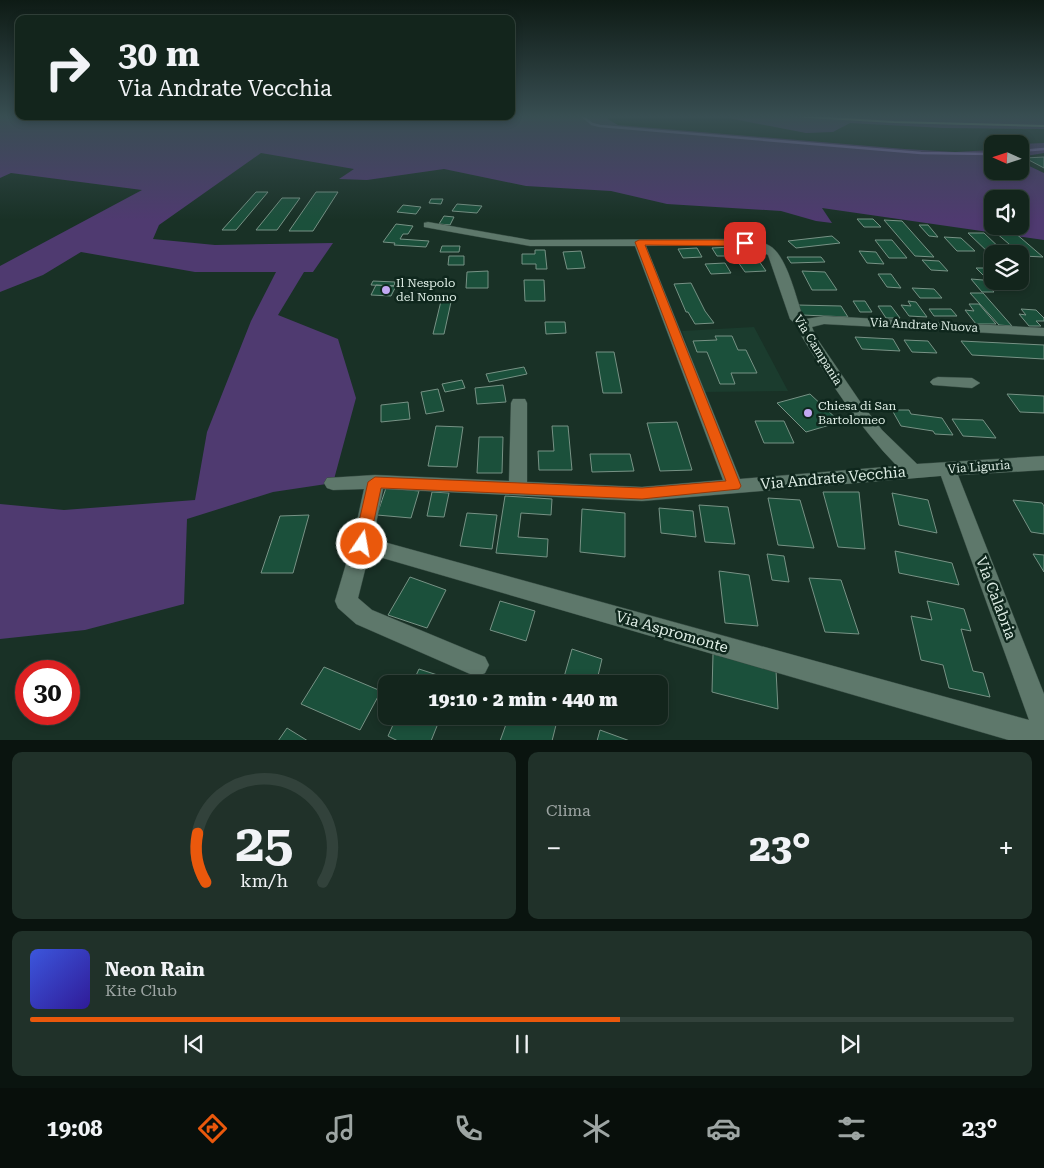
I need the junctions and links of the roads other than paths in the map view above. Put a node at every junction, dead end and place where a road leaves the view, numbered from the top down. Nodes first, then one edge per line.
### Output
1 (428, 226) dead end
2 (639, 242) junction
3 (804, 324) junction
4 (1044, 332) edge
5 (938, 382) dead end
6 (972, 383) dead end
7 (519, 403) dead end
8 (1044, 463) edge
9 (947, 469) junction
10 (914, 471) junction
11 (375, 482) junction
12 (333, 483) dead end
13 (734, 486) junction
14 (518, 487) junction
15 (362, 544) junction
16 (477, 665) dead end
17 (1044, 726) edge
18 (1044, 737) edge

1 - 2 street, Via Campania
2 - 3 street, Via Campania
2 - 13 street
3 - 4 street, Via Andrate Nuova
3 - 10 street, Via Campania
5 - 6 street
7 - 14 street
8 - 9 street, Via Liguria
9 - 10 street, Via Liguria
9 - 17 street, Via Calabria
10 - 13 street, Via Andrate Vecchia
11 - 12 street, Via Andrate Vecchia
11 - 14 street, Via Andrate Vecchia
11 - 15 street
13 - 14 street, Via Andrate Vecchia
15 - 16 street
15 - 18 street, Via Aspromonte

